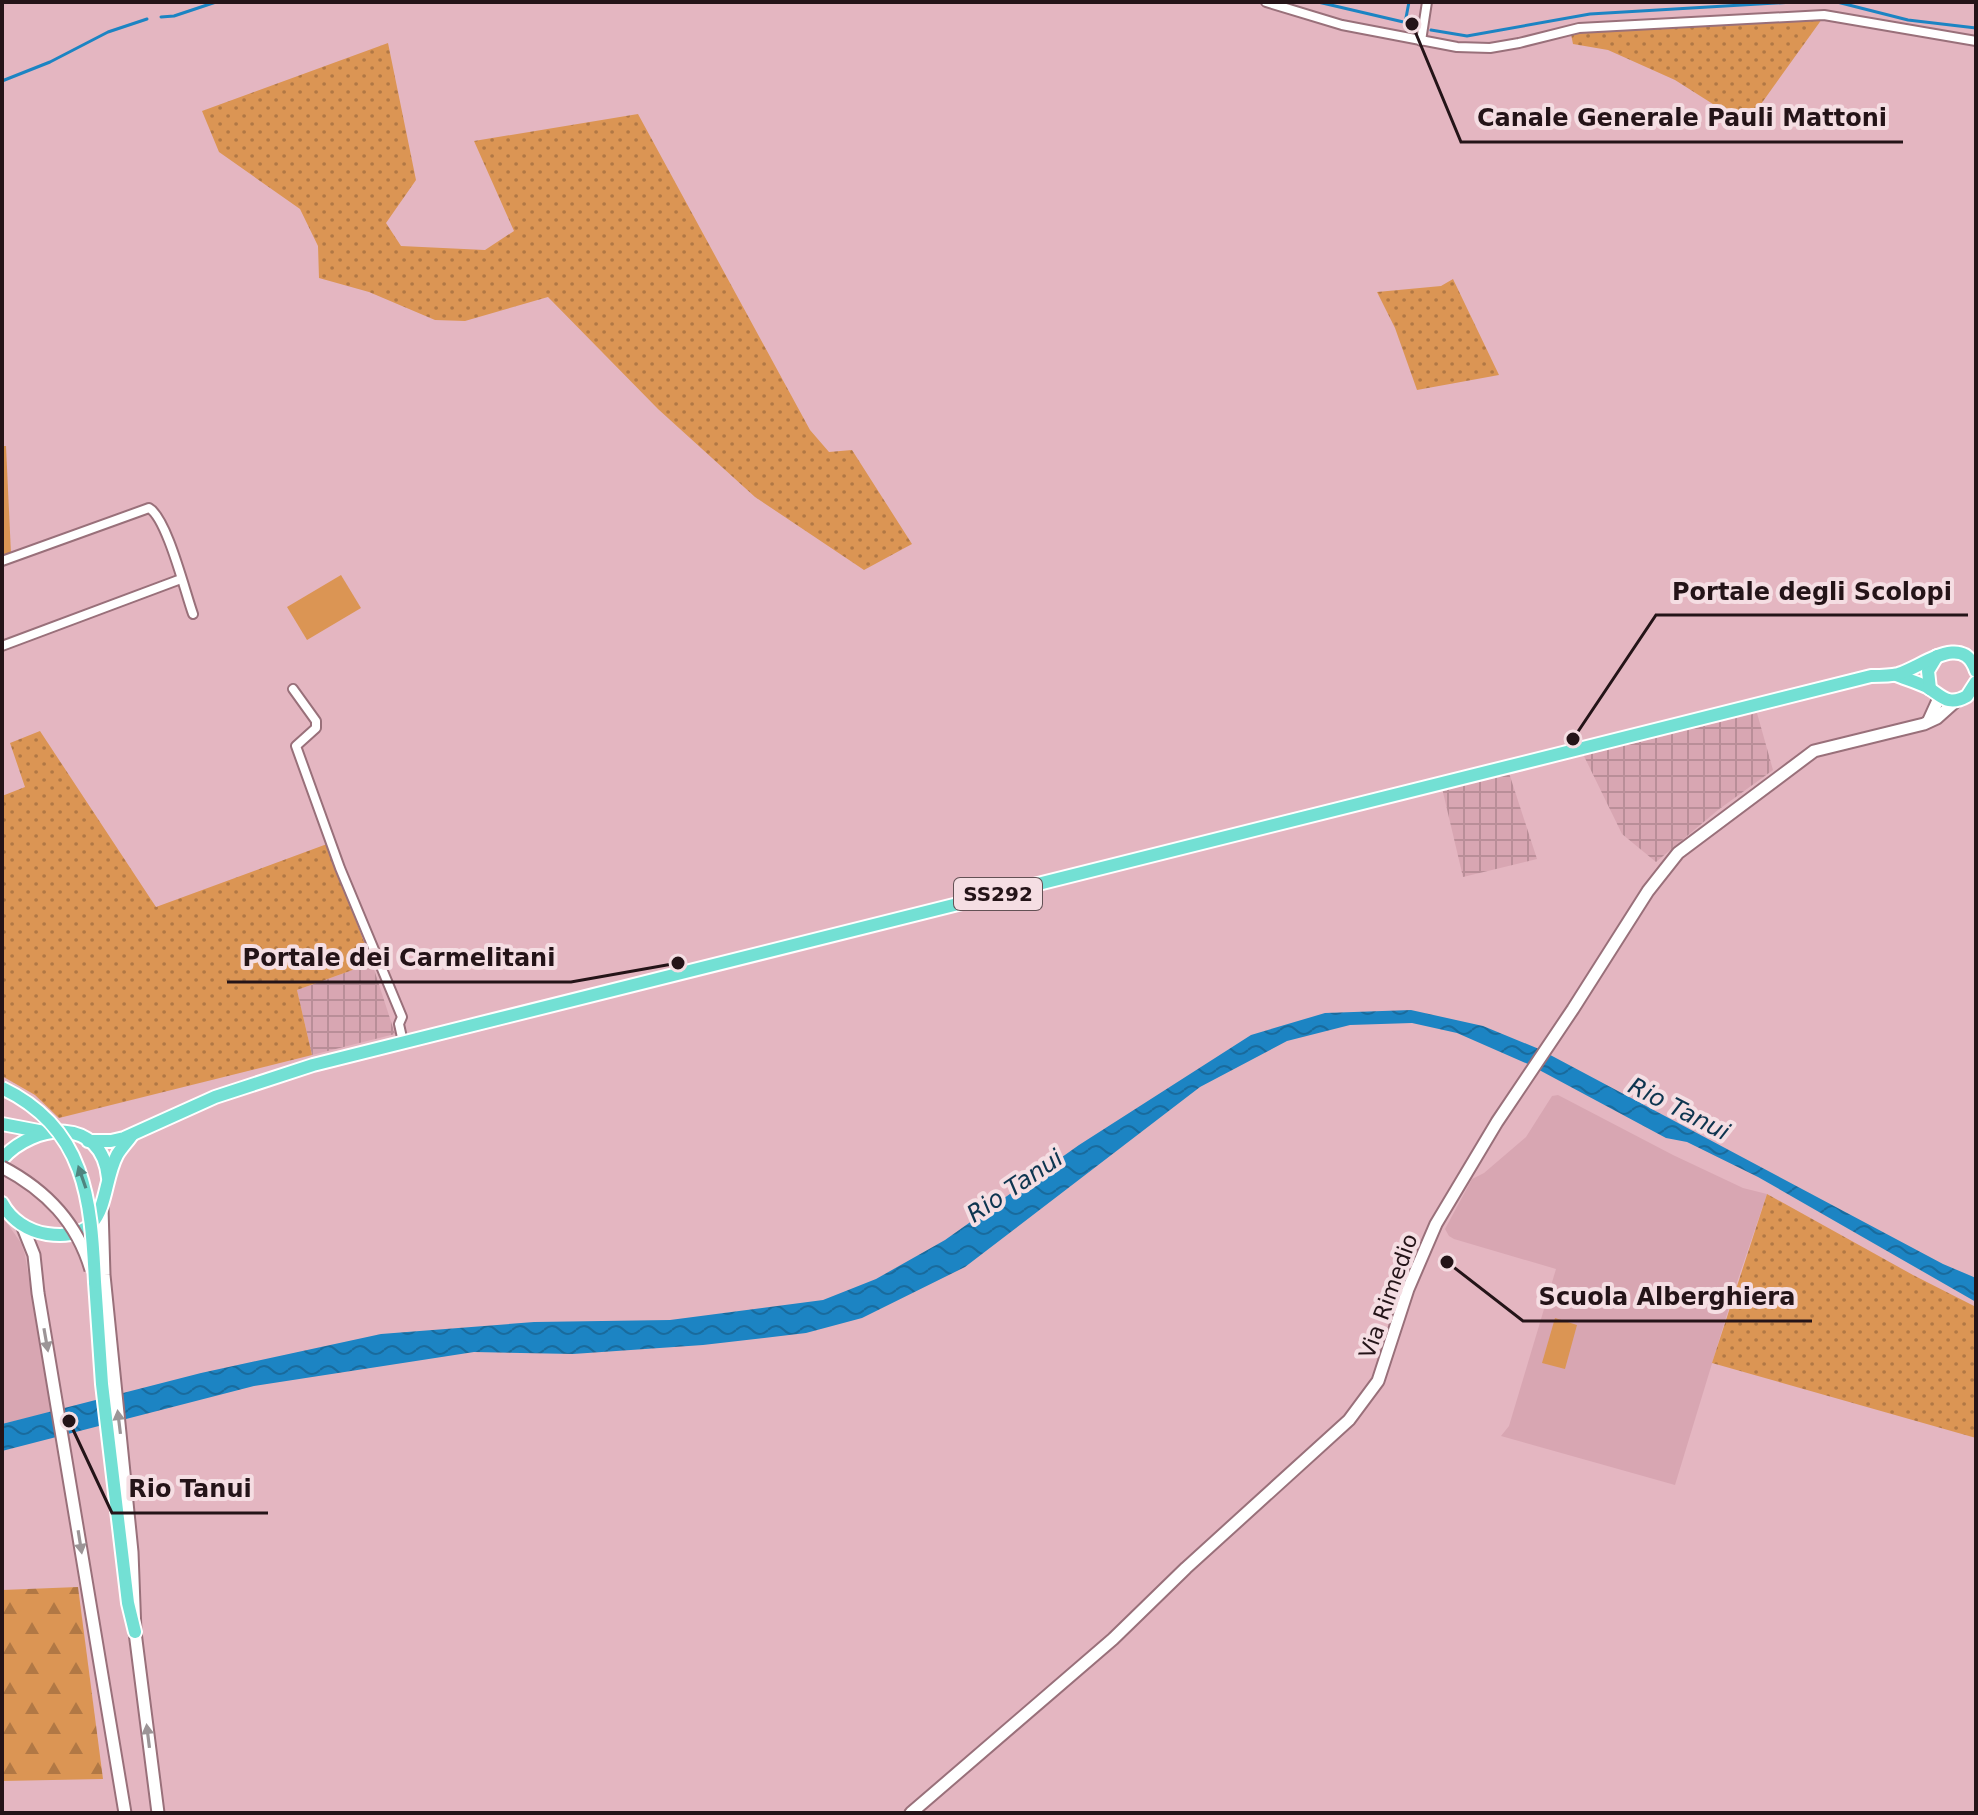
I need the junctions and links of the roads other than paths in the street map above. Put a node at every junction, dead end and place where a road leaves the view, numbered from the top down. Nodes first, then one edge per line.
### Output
1 (1266, 2) edge
2 (1427, 2) edge
3 (1421, 41) junction
4 (1976, 41) edge
5 (2, 561) edge
6 (181, 579) junction
7 (193, 614) dead end
8 (2, 646) edge
9 (1976, 650) edge
10 (1962, 654) junction
11 (1938, 656) junction
12 (1976, 671) edge
13 (1896, 675) junction
14 (1976, 682) edge
15 (293, 689) dead end
16 (1935, 693) junction
17 (1956, 701) junction
18 (1929, 720) junction
19 (403, 1042) junction
20 (2, 1088) edge
21 (2, 1124) edge
22 (47, 1132) junction
23 (132, 1135) junction
24 (88, 1141) junction
25 (2, 1159) edge
26 (2, 1167) edge
27 (108, 1189) junction
28 (2, 1204) edge
29 (102, 1208) junction
30 (22, 1225) junction
31 (95, 1282) junction
32 (118, 1464) junction
33 (135, 1632) joint
34 (125, 1813) edge
35 (158, 1813) edge
36 (911, 1813) edge

1 - 3 street
2 - 3 street
3 - 4 street
5 - 6 street
6 - 7 street
6 - 8 street
9 - 10 main road, SS292
10 - 11 main road, SS292
10 - 12 main road
11 - 13 main road, SS292
11 - 16 main road
13 - 16 main road, SS292
13 - 19 main road, SS292
14 - 17 main road
15 - 19 street
16 - 17 main road, SS292
16 - 18 street
17 - 18 street, Via Rimedio
18 - 36 street, Via Rimedio
19 - 23 main road, SS292
31 -> 20 main road, bridge
21 - 22 main road, SS292
22 - 24 main road, SS292
22 - 25 main road
23 - 24 main road, SS292
23 - 27 main road
24 - 27 main road
26 - 31 street, bridge
27 - 29 main road
28 - 30 main road
29 - 30 main road
32 -> 29 street
30 -> 34 street
31 - 32 main road
32 - 33 main road
35 -> 33 street

